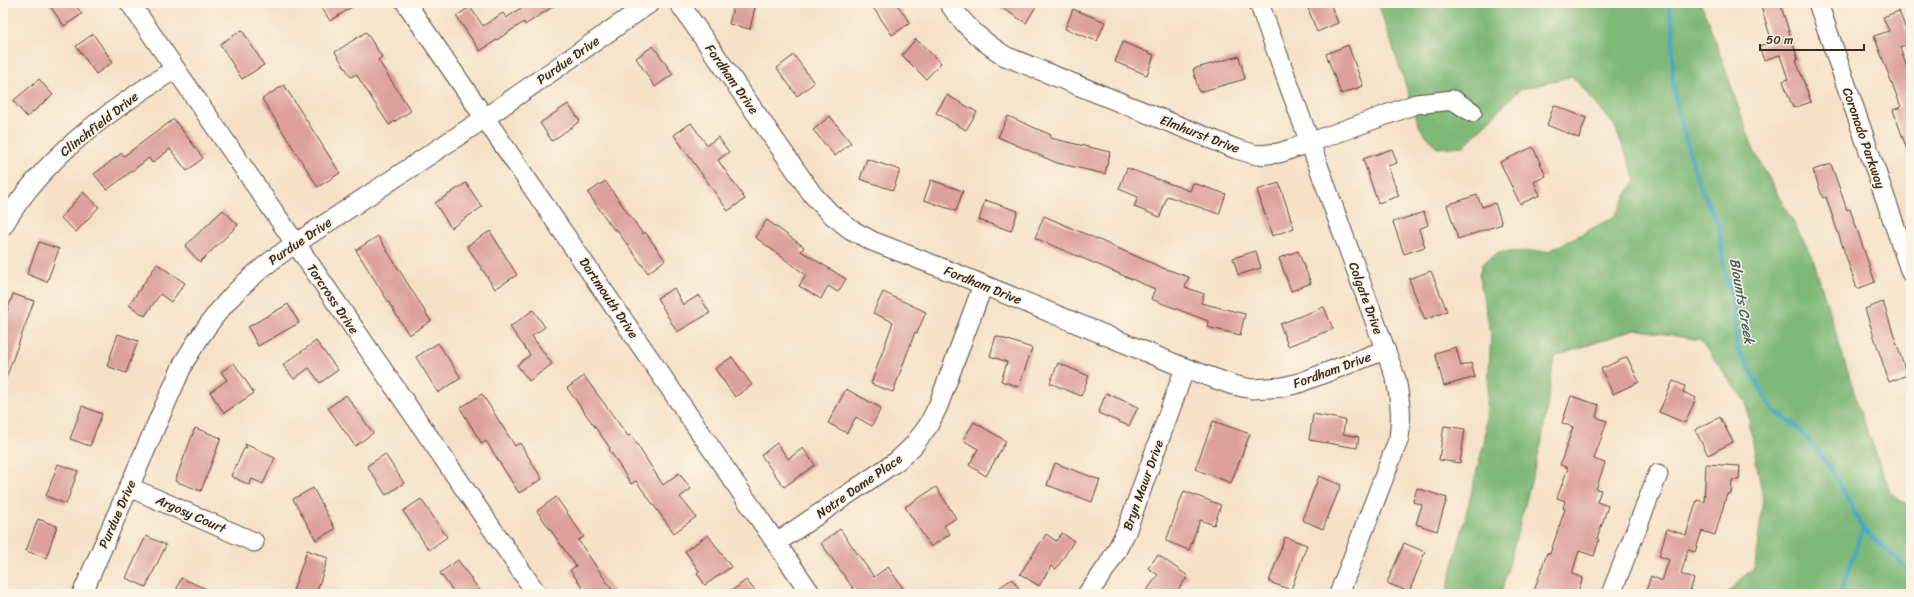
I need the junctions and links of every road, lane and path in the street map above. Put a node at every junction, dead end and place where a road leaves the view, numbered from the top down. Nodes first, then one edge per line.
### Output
1 (130, 3) edge
2 (406, 3) edge
3 (650, 3) edge
4 (679, 3) edge
5 (950, 3) edge
6 (1259, 3) edge
7 (1818, 3) edge
8 (175, 69) junction
9 (1472, 112) dead end
10 (485, 118) junction
11 (1310, 143) junction
12 (3, 226) edge
13 (296, 245) junction
14 (1911, 273) edge
15 (983, 285) junction
16 (1385, 350) junction
17 (1185, 368) junction
18 (1658, 474) dead end
19 (129, 487) junction
20 (254, 542) dead end
21 (776, 543) junction
22 (82, 594) edge
23 (537, 594) edge
24 (811, 594) edge
25 (1087, 594) edge
26 (1339, 594) edge
27 (1611, 594) edge

1 - 8 street, Torcross Drive
2 - 10 street, Dartmouth Drive
3 - 10 street, Purdue Drive
4 - 15 street, Fordham Drive
5 - 11 street, Elmhurst Drive
6 - 11 street, Colgate Drive
7 - 14 street, Coronado Parkway
8 - 12 street, Clinchfield Drive
8 - 13 street, Torcross Drive
9 - 11 street, Elmhurst Drive
10 - 13 street, Purdue Drive
10 - 21 street, Dartmouth Drive
11 - 16 street, Colgate Drive
13 - 19 street, Purdue Drive
13 - 23 street, Torcross Drive
15 - 17 street, Fordham Drive
15 - 21 street, Notre Dame Place
16 - 17 street, Fordham Drive
16 - 26 street, Colgate Drive
17 - 25 street, Bryn Mawr Drive
18 - 27 street
19 - 20 street, Argosy Court
19 - 22 street, Purdue Drive
21 - 24 street, Dartmouth Drive

